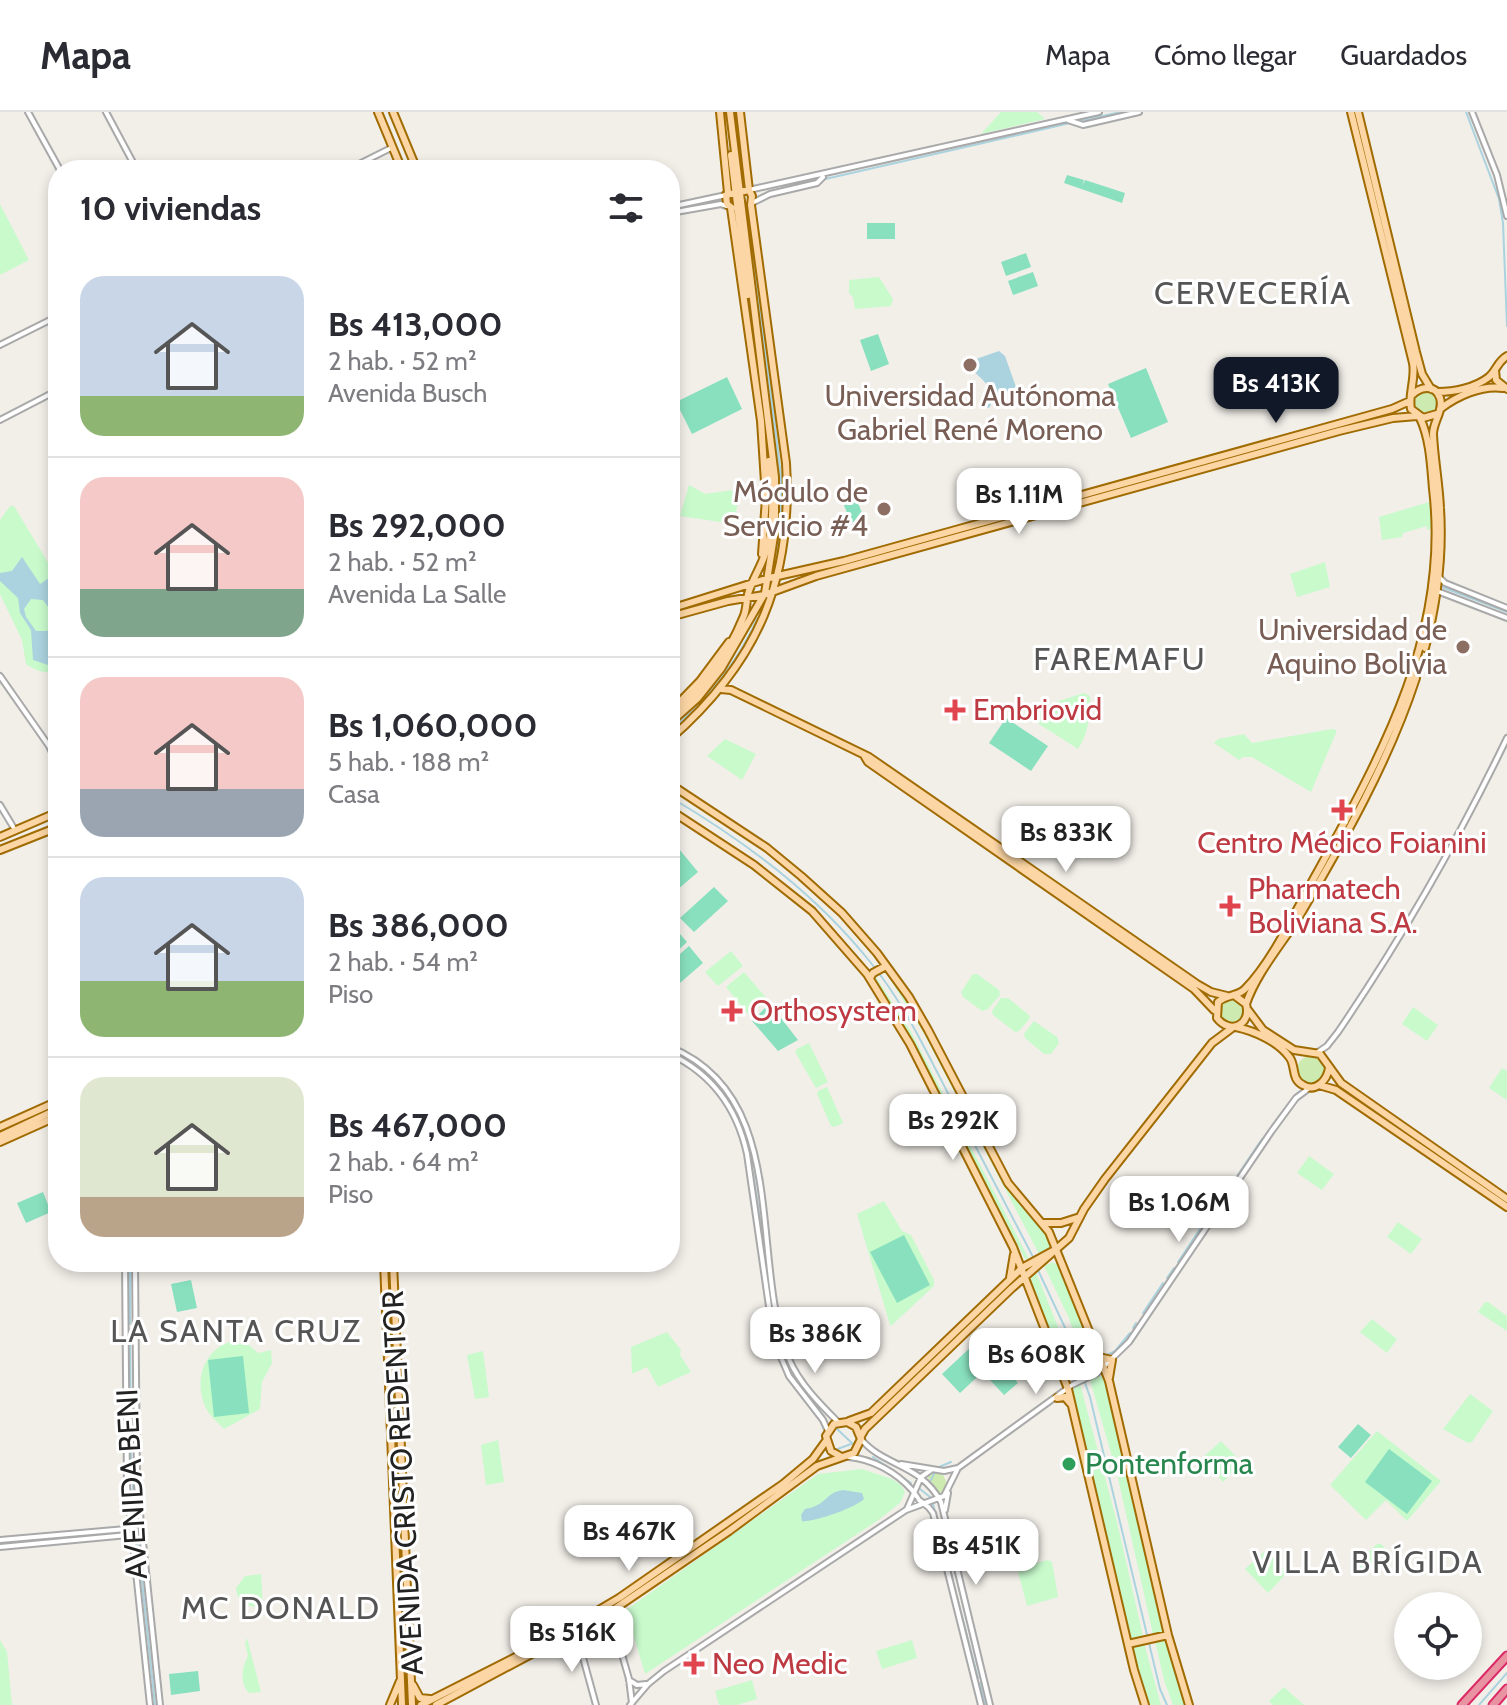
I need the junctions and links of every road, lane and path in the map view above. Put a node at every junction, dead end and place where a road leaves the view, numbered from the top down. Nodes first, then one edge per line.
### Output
1 (28, 112) edge
2 (106, 112) edge
3 (378, 112) edge
4 (393, 112) edge
5 (725, 112) edge
6 (740, 112) edge
7 (1099, 112) edge
8 (1139, 112) edge
9 (1351, 112) edge
10 (1358, 112) edge
11 (1472, 112) edge
12 (1065, 119) junction
13 (393, 147) junction
14 (54, 160) edge
15 (132, 160) edge
16 (367, 160) edge
17 (398, 160) edge
18 (413, 160) edge
19 (822, 178) junction
20 (1372, 183) junction
21 (749, 190) junction
22 (732, 193) junction
23 (705, 203) junction
24 (752, 204) junction
25 (735, 207) junction
26 (680, 208) edge
27 (1507, 216) edge
28 (1385, 249) junction
29 (1394, 262) junction
30 (1391, 275) junction
31 (1400, 287) junction
32 (48, 321) edge
33 (1, 345) edge
34 (1507, 356) edge
35 (1495, 370) junction
36 (1505, 388) edge
37 (1434, 390) junction
38 (48, 395) edge
39 (763, 399) junction
40 (1411, 399) junction
41 (1439, 410) junction
42 (1418, 417) junction
43 (0, 420) edge
44 (761, 421) junction
45 (1348, 425) junction
46 (1338, 428) junction
47 (1431, 466) junction
48 (1153, 474) junction
49 (1155, 483) junction
50 (1441, 511) junction
51 (965, 531) junction
52 (763, 561) junction
53 (781, 561) junction
54 (844, 561) junction
55 (1437, 571) junction
56 (759, 572) junction
57 (800, 572) junction
58 (825, 574) junction
59 (773, 578) junction
60 (753, 584) junction
61 (738, 589) junction
62 (1437, 591) junction
63 (773, 592) junction
64 (764, 595) junction
65 (1430, 598) junction
66 (747, 599) junction
67 (714, 601) junction
68 (680, 607) edge
69 (1507, 608) edge
70 (680, 613) edge
71 (1507, 618) edge
72 (741, 622) junction
73 (1428, 636) junction
74 (711, 675) junction
75 (0, 676) edge
76 (700, 681) junction
77 (724, 686) junction
78 (697, 692) junction
79 (680, 706) edge
80 (680, 708) edge
81 (680, 709) edge
82 (1397, 715) junction
83 (680, 729) edge
84 (1393, 738) junction
85 (1507, 738) edge
86 (1384, 744) junction
87 (48, 745) edge
88 (865, 757) junction
89 (1376, 772) junction
90 (680, 791) edge
91 (1363, 797) junction
92 (0, 805) edge
93 (48, 817) edge
94 (680, 817) edge
95 (1346, 819) junction
96 (16, 831) junction
97 (48, 831) edge
98 (0, 837) edge
99 (1339, 842) junction
100 (0, 850) edge
101 (1326, 861) junction
102 (884, 965) junction
103 (870, 975) junction
104 (1231, 996) junction
105 (1247, 1007) junction
106 (1216, 1015) junction
107 (1233, 1027) junction
108 (1212, 1043) junction
109 (1330, 1043) junction
110 (680, 1052) edge
111 (1306, 1053) junction
112 (1316, 1053) junction
113 (680, 1059) edge
114 (1325, 1060) junction
115 (1294, 1068) junction
116 (1329, 1068) junction
117 (1297, 1080) junction
118 (1319, 1085) junction
119 (1310, 1087) junction
120 (1296, 1098) junction
121 (48, 1105) edge
122 (48, 1114) edge
123 (48, 1120) edge
124 (0, 1127) edge
125 (0, 1136) edge
126 (0, 1142) edge
127 (748, 1161) junction
128 (756, 1163) junction
129 (749, 1168) junction
130 (758, 1172) junction
131 (1507, 1199) edge
132 (1507, 1207) edge
133 (1080, 1217) junction
134 (1043, 1223) junction
135 (1013, 1247) junction
136 (1056, 1249) junction
137 (1044, 1259) junction
138 (1025, 1266) junction
139 (125, 1272) edge
140 (135, 1272) edge
141 (384, 1272) edge
142 (393, 1272) edge
143 (1025, 1277) junction
144 (1010, 1285) junction
145 (1029, 1290) junction
146 (126, 1326) junction
147 (135, 1326) junction
148 (1099, 1357) junction
149 (1112, 1360) junction
150 (1103, 1368) junction
151 (1109, 1381) junction
152 (1068, 1389) junction
153 (1057, 1398) junction
154 (1072, 1407) junction
155 (838, 1422) junction
156 (847, 1422) junction
157 (391, 1429) junction
158 (828, 1431) junction
159 (861, 1438) junction
160 (826, 1441) junction
161 (843, 1456) junction
162 (901, 1464) junction
163 (958, 1468) junction
164 (936, 1470) junction
165 (921, 1477) junction
166 (950, 1484) junction
167 (914, 1492) junction
168 (948, 1493) junction
169 (939, 1498) junction
170 (403, 1502) junction
171 (925, 1502) junction
172 (394, 1509) junction
173 (906, 1510) junction
174 (944, 1513) junction
175 (141, 1523) junction
176 (132, 1524) junction
177 (123, 1529) junction
178 (50, 1536) junction
179 (123, 1536) junction
180 (142, 1537) junction
181 (133, 1539) junction
182 (0, 1540) edge
183 (51, 1543) junction
184 (0, 1547) edge
185 (676, 1563) junction
186 (408, 1593) junction
187 (610, 1612) junction
188 (576, 1632) junction
189 (1168, 1635) junction
190 (559, 1638) junction
191 (1128, 1644) junction
192 (1507, 1656) edge
193 (402, 1678) junction
194 (629, 1679) junction
195 (412, 1680) junction
196 (648, 1684) junction
197 (1507, 1689) edge
198 (437, 1703) edge
199 (631, 1704) edge
200 (150, 1705) edge
201 (160, 1705) edge
202 (390, 1705) edge
203 (402, 1705) edge
204 (412, 1705) edge
205 (421, 1705) edge
206 (596, 1705) edge
207 (981, 1705) edge
208 (990, 1705) edge
209 (1145, 1705) edge
210 (1189, 1705) edge
211 (1462, 1705) edge
212 (1493, 1705) edge

1 - 14 street
2 - 15 street
3 - 13 main road
4 - 18 main road
5 - 22 main road
5 - 22 main road
6 - 21 main road
7 - 12 street
8 - 12 street
9 - 20 main road
10 - 20 main road
11 - 27 street
12 - 19 street
13 - 16 street
13 - 17 main road
19 - 21 street
19 - 24 street
20 - 28 main road
20 - 29 main road
21 - 22 main road
21 - 24 main road
22 - 23 street
22 - 25 main road
22 - 25 main road
23 - 25 street
23 - 26 street
24 - 25 main road
24 - 53 main road
25 - 39 main road
25 - 44 main road
25 - 59 main road
28 - 29 main road
28 - 30 main road
29 - 31 main road
30 - 31 main road
30 - 40 main road
31 - 37 main road
32 - 33 street
34 - 35 main road
35 - 36 main road
35 - 37 main road
36 - 41 main road
37 - 40 main road
37 - 41 main road
38 - 43 street
39 - 44 main road
39 - 52 main road
40 - 42 main road
40 - 45 main road
41 - 42 main road
41 - 50 main road
42 - 45 main road
42 - 47 main road
44 - 52 main road
45 - 46 main road
46 - 48 main road
46 - 49 main road
47 - 50 main road
47 - 55 main road
48 - 49 main road
48 - 51 main road
49 - 51 main road
50 - 55 main road
51 - 54 main road
51 - 58 main road
52 - 56 main road
53 - 57 main road
53 - 59 main road
54 - 57 main road
54 - 58 main road
55 - 62 main road
55 - 62 main road
55 - 65 main road
55 - 69 street
56 - 60 main road
56 - 61 main road
57 - 59 main road
58 - 63 main road
59 - 60 main road
59 - 63 main road
59 - 64 main road
60 - 61 main road
60 - 66 main road
61 - 67 main road
62 - 71 street
62 - 73 main road
63 - 64 main road
63 - 77 main road
64 - 66 main road
64 - 81 main road
65 - 73 main road
65 - 82 main road
66 - 67 main road
66 - 72 main road
67 - 68 main road
67 - 70 main road
72 - 74 main road
72 - 76 main road
73 - 84 main road
74 - 76 main road
74 - 78 main road
75 - 87 street
76 - 78 main road
76 - 79 main road
77 - 83 main road
77 - 88 main road
78 - 80 main road
82 - 84 main road
82 - 86 main road
84 - 89 main road
85 - 109 street
86 - 89 main road
86 - 95 main road
88 - 104 main road
88 - 106 main road
89 - 91 main road
90 - 102 main road
91 - 95 main road
91 - 99 main road
92 - 96 street
93 - 96 main road
94 - 103 main road
95 - 99 main road
95 - 101 main road
96 - 98 main road
97 - 100 main road
99 - 101 main road
101 - 104 main road
101 - 105 main road
102 - 103 main road
102 - 134 main road
103 - 135 main road
104 - 105 main road
104 - 106 main road
105 - 107 main road
105 - 111 main road
106 - 107 main road
106 - 108 main road
107 - 108 main road
107 - 115 main road
108 - 133 main road
109 - 112 street
109 - 114 street
110 - 128 street
111 - 112 main road
111 - 115 main road
112 - 114 main road
113 - 127 street
114 - 116 main road
115 - 117 main road
116 - 118 main road
116 - 131 main road
117 - 119 main road
117 - 120 street
118 - 119 main road
118 - 132 main road
119 - 120 street
120 - 149 street
121 - 124 main road
122 - 125 main road
123 - 126 main road
127 - 128 street
127 - 129 street
128 - 130 street
129 - 130 street
129 - 158 street
130 - 155 street
133 - 134 main road
133 - 136 main road
134 - 136 main road
135 - 138 main road
135 - 144 main road
136 - 137 main road
136 - 148 main road
137 - 138 main road
137 - 143 main road
138 - 143 main road
138 - 144 main road
139 - 146 street, AVENIDA BENI
140 - 147 street, AVENIDA BENI
141 - 157 main road, AVENIDA CRISTO REDENTOR
142 - 170 main road, AVENIDA CRISTO REDENTOR
143 - 144 main road
143 - 145 main road
144 - 145 main road
144 - 156 main road
144 - 159 main road
145 - 152 main road
146 - 147 street
146 - 176 street, AVENIDA BENI
147 - 175 street, AVENIDA BENI
148 - 149 main road
148 - 150 main road
149 - 150 street
149 - 151 main road
150 - 151 main road
150 - 152 street
151 - 189 main road
152 - 153 street
152 - 154 main road
153 - 154 main road
153 - 163 street
154 - 191 main road
155 - 156 main road
155 - 158 main road
156 - 159 main road
157 - 170 main road
157 - 172 main road, AVENIDA CRISTO REDENTOR
158 - 160 main road
159 - 161 main road
159 - 162 street
160 - 161 main road
160 - 185 main road
161 - 167 street
161 - 185 main road
162 - 164 street
162 - 165 street
163 - 164 street
163 - 166 street
164 - 165 street
164 - 166 street
165 - 167 street
165 - 169 street
166 - 168 street
167 - 171 street
167 - 173 street
168 - 169 street
168 - 174 street
169 - 171 street
169 - 174 street
170 - 186 main road, AVENIDA CRISTO REDENTOR
171 - 173 street
171 - 207 street
172 - 186 main road
172 - 193 main road, AVENIDA CRISTO REDENTOR
173 - 196 street
174 - 208 street
175 - 176 street
175 - 180 street, AVENIDA BENI
176 - 177 street
176 - 181 street, AVENIDA BENI
177 - 178 street
177 - 179 street
178 - 182 street
178 - 183 street
179 - 181 street
179 - 183 street
180 - 181 street
180 - 201 street, AVENIDA BENI
181 - 200 street, AVENIDA BENI
183 - 184 street
185 - 187 main road
185 - 190 main road
186 - 195 main road, AVENIDA CRISTO REDENTOR
187 - 188 main road
187 - 194 street
188 - 190 main road
188 - 206 street
189 - 191 main road
189 - 210 main road
190 - 198 main road
191 - 209 main road
192 - 211 highway
193 - 202 main road
193 - 203 main road, AVENIDA CRISTO REDENTOR
194 - 196 street
194 - 199 street
195 - 198 main road
195 - 204 main road, AVENIDA CRISTO REDENTOR
196 - 199 street
197 - 212 highway
198 - 205 main road

